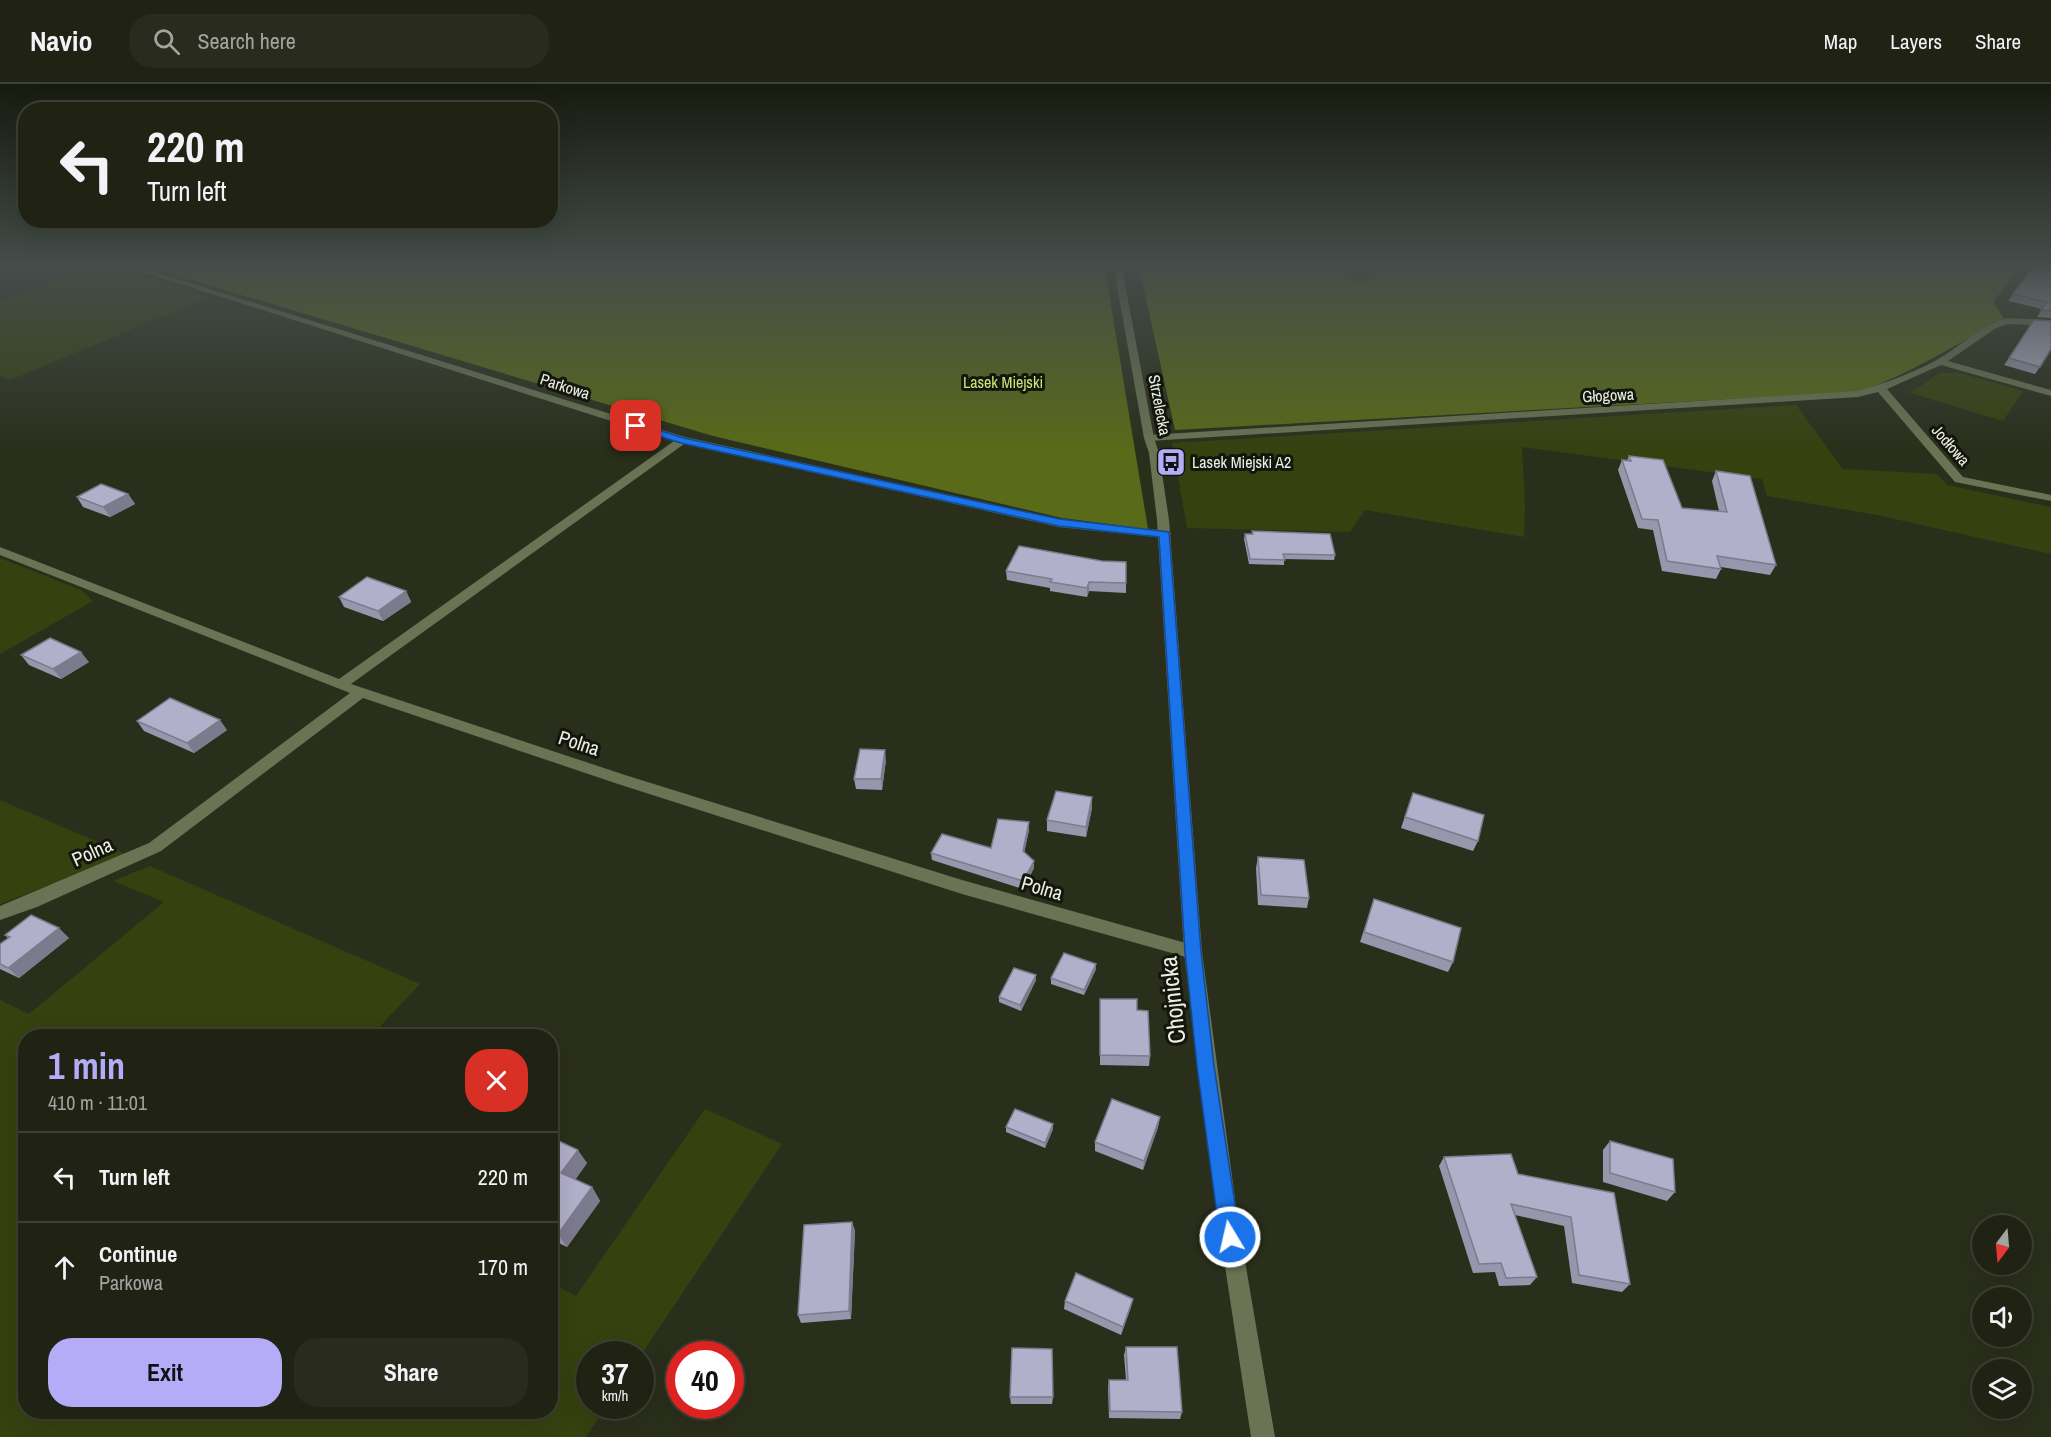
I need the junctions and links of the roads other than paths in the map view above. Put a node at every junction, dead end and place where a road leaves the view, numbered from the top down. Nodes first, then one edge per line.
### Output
1 (319, 326) edge
2 (1129, 326) edge
3 (1993, 326) edge
4 (1940, 362) junction
5 (1881, 389) junction
6 (2051, 393) edge
7 (1149, 438) junction
8 (681, 440) junction
9 (2051, 498) edge
10 (1165, 534) junction
11 (0, 551) edge
12 (1166, 555) joint
13 (340, 685) junction
14 (361, 692) junction
15 (0, 913) edge
16 (1193, 952) junction
17 (1263, 1437) edge

1 - 8 street, Parkowa
2 - 7 street, Strzelecka
3 - 4 street, Głogowa
4 - 5 street, Głogowa
4 - 6 street
5 - 7 street, Głogowa
5 - 9 street, Jodłowa
7 - 10 street, Strzelecka
8 - 10 street, Parkowa
8 - 13 street
10 - 12 street, Strzelecka
11 - 13 street
12 - 16 street, Chojnicka
13 - 14 street
14 - 15 street, Polna
14 - 16 street, Polna
16 - 17 street, Chojnicka

